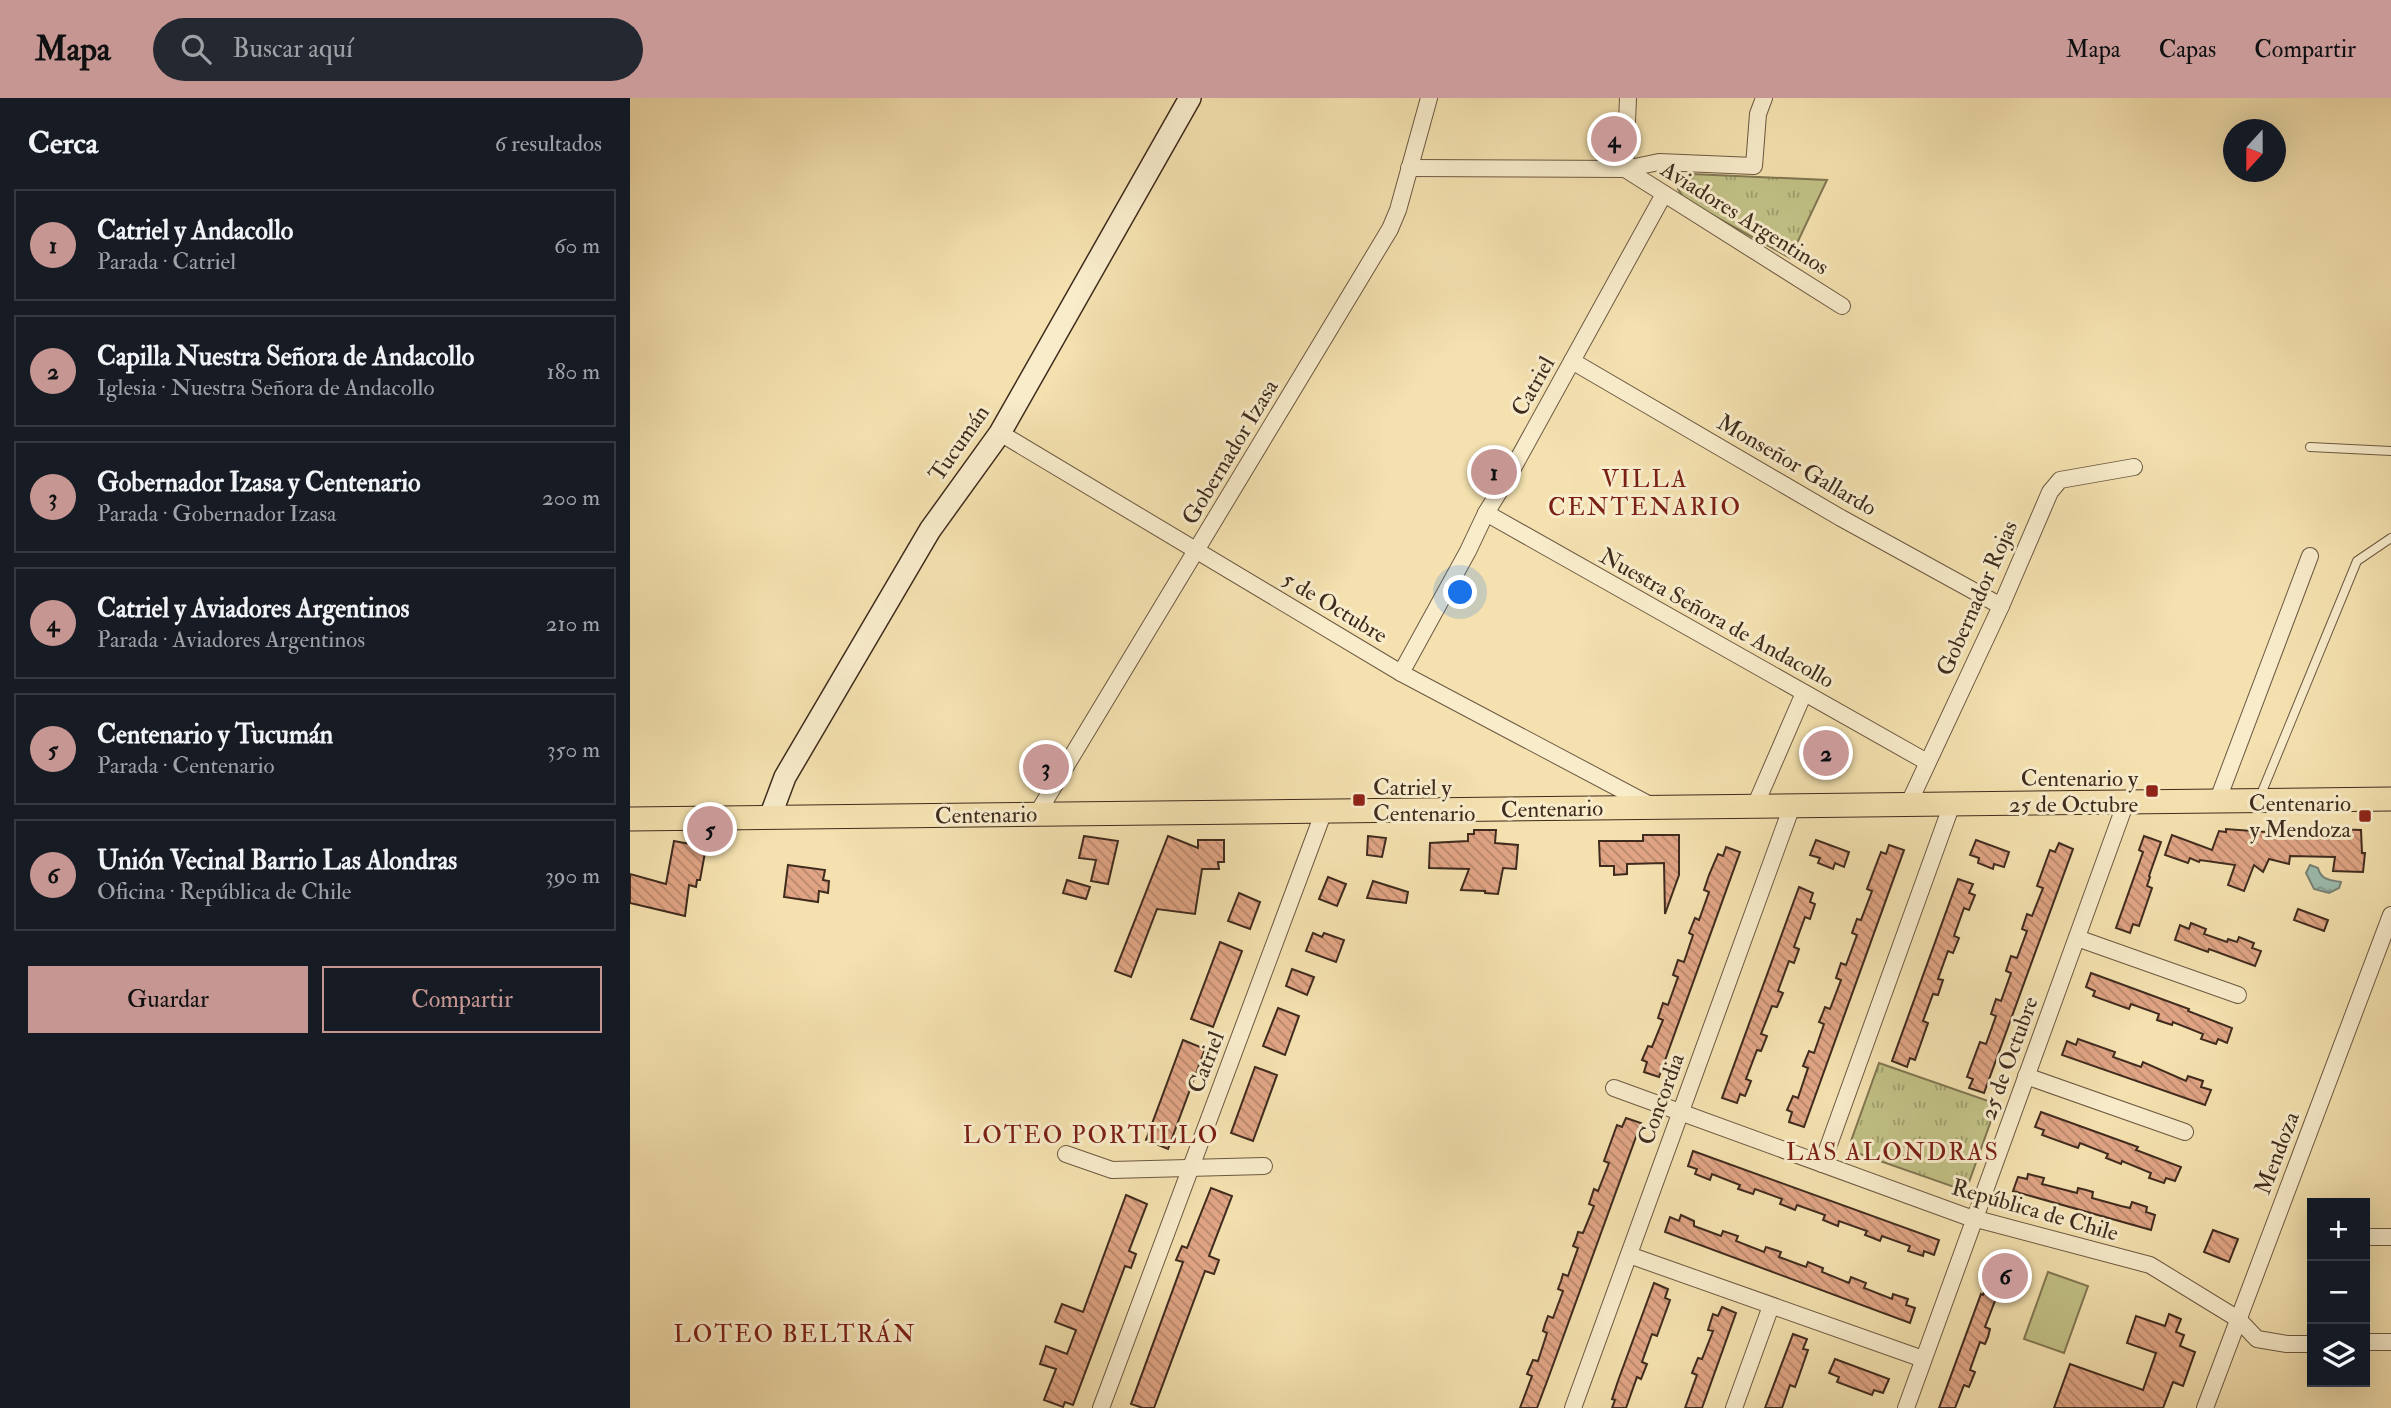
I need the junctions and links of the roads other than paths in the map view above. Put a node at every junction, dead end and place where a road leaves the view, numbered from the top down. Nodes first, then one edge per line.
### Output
1 (1191, 98) edge
2 (1429, 98) edge
3 (1628, 98) edge
4 (1764, 98) edge
5 (1409, 168) junction
6 (1625, 169) junction
7 (1664, 194) junction
8 (1842, 306) dead end
9 (1572, 361) junction
10 (1000, 433) junction
11 (2310, 447) dead end
12 (2391, 451) edge
13 (2134, 467) dead end
14 (1486, 513) junction
15 (2391, 538) edge
16 (1197, 551) junction
17 (2310, 556) dead end
18 (2001, 606) junction
19 (1401, 673) junction
20 (1804, 693) junction
21 (1927, 762) junction
22 (2391, 799) edge
23 (2258, 801) junction
24 (2217, 802) junction
25 (2126, 803) junction
26 (1952, 804) junction
27 (1908, 805) junction
28 (1755, 806) junction
29 (1792, 806) junction
30 (1654, 808) junction
31 (1324, 811) junction
32 (1037, 814) junction
33 (771, 817) junction
34 (630, 819) edge
35 (2391, 915) edge
36 (2077, 938) junction
37 (2238, 995) dead end
38 (2026, 1076) junction
39 (1614, 1088) dead end
40 (1681, 1112) junction
41 (2185, 1132) dead end
42 (1066, 1154) dead end
43 (1822, 1164) junction
44 (1264, 1166) dead end
45 (1191, 1168) junction
46 (1975, 1219) junction
47 (2370, 1237) edge
48 (2391, 1237) edge
49 (1629, 1255) junction
50 (1771, 1306) junction
51 (2238, 1319) junction
52 (2370, 1342) edge
53 (2391, 1342) edge
54 (2307, 1343) edge
55 (1923, 1359) junction
56 (1101, 1408) edge
57 (1573, 1408) edge
58 (1734, 1408) edge
59 (1906, 1408) edge
60 (2205, 1408) edge

1 - 10 main road, Tucumán
2 - 5 street, Gobernador Izasa
3 - 6 street
4 - 6 street
5 - 6 street
5 - 16 street, Gobernador Izasa
6 - 7 street, Aviadores Argentinos
7 - 8 street, Aviadores Argentinos
7 - 9 street, Catriel
9 - 14 street, Catriel
9 - 18 street, Monseñor Gallardo
10 - 16 street, 5 de Octubre
10 - 33 main road, Tucumán
11 - 12 lane
13 - 18 street, Gobernador Rojas
14 - 19 street, Catriel
14 - 20 street, Nuestra Señora de Andacollo
15 - 23 lane
16 - 19 street, 5 de Octubre
16 - 32 street, Gobernador Izasa
17 - 24 street
18 - 21 street, Gobernador Rojas
19 - 30 street, 5 de Octubre
20 - 21 street, Nuestra Señora de Andacollo
20 - 28 street
21 - 27 street, Gobernador Rojas
22 - 23 main road, Centenario
23 - 24 main road, Centenario
24 - 25 main road, Centenario
25 - 26 main road, Centenario
25 - 36 street, 25 de Octubre
26 - 27 main road, Centenario
26 - 43 street
27 - 29 main road, Centenario
28 - 29 main road, Centenario
28 - 30 main road, Centenario
29 - 40 street, Concordia
30 - 31 main road, Centenario
31 - 32 main road, Centenario
31 - 45 street, Catriel
32 - 33 main road, Centenario
33 - 34 main road, Centenario
35 - 51 street, Mendoza
36 - 37 street
36 - 38 street, 25 de Octubre
38 - 41 street
38 - 46 street, 25 de Octubre
39 - 40 street, República de Chile
40 - 43 street, República de Chile
40 - 49 street, Concordia
42 - 45 street
43 - 46 street, República de Chile
44 - 45 street
45 - 56 street, Catriel
46 - 51 street, República de Chile
46 - 55 street, 25 de Octubre
47 - 48 street
49 - 50 street
49 - 57 street, Concordia
50 - 55 street
50 - 58 street
51 - 54 street, República de Chile
51 - 60 street, Mendoza
52 - 53 street
55 - 59 street, 25 de Octubre

